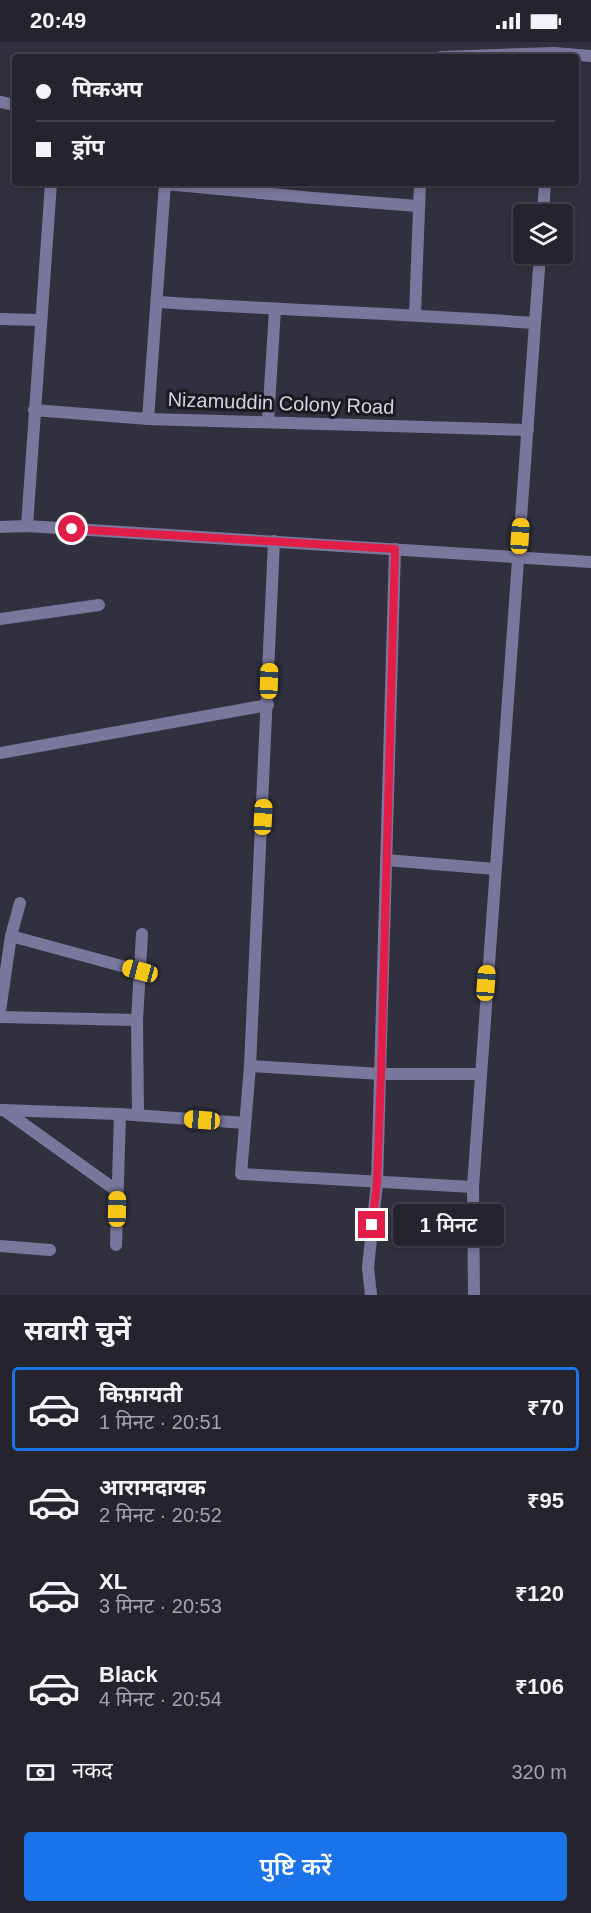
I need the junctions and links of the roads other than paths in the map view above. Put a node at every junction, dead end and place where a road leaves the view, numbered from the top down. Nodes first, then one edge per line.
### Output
1 (51, 186) edge
2 (165, 186) edge
3 (186, 186) edge
4 (420, 186) edge
5 (545, 186) edge
6 (544, 204) edge
7 (418, 206) junction
8 (539, 264) edge
9 (157, 302) junction
10 (274, 309) junction
11 (415, 314) junction
12 (0, 319) edge
13 (41, 320) junction
14 (535, 323) junction
15 (34, 410) junction
16 (148, 419) junction
17 (268, 422) junction
18 (528, 430) junction
19 (27, 526) junction
20 (0, 527) edge
21 (274, 541) junction
22 (395, 549) junction
23 (519, 557) junction
24 (591, 562) edge
25 (99, 605) dead end
26 (0, 619) edge
27 (268, 705) junction
28 (0, 753) edge
29 (386, 860) junction
30 (495, 869) junction
31 (20, 903) dead end
32 (142, 934) dead end
33 (11, 936) junction
34 (140, 971) junction
35 (0, 1011) edge
36 (0, 1017) edge
37 (137, 1020) junction
38 (250, 1066) junction
39 (381, 1074) junction
40 (480, 1074) junction
41 (2, 1110) edge
42 (120, 1114) junction
43 (138, 1115) junction
44 (245, 1123) junction
45 (377, 1183) junction
46 (473, 1187) junction
47 (117, 1191) junction
48 (116, 1245) dead end
49 (0, 1246) edge
50 (50, 1250) dead end
51 (371, 1295) edge
52 (474, 1295) edge

1 - 13 street
2 - 9 street
3 - 7 street
4 - 7 street
5 - 6 street
7 - 11 street
8 - 14 street
9 - 10 street
9 - 16 street
10 - 11 street
10 - 17 street
11 - 14 street
12 - 13 street
13 - 15 street
14 - 18 street
15 - 16 street, Nizamuddin Colony Road
15 - 19 street
16 - 17 street, Nizamuddin Colony Road
17 - 18 street, Nizamuddin Colony Road
18 - 23 street
19 - 20 street
19 - 21 street
21 - 22 street
21 - 27 street
22 - 23 street
22 - 29 street
23 - 24 street
23 - 30 street
25 - 26 street
27 - 28 street
27 - 38 street
29 - 30 street
29 - 39 street
30 - 40 street
31 - 33 street
32 - 34 street
33 - 34 street
33 - 35 street
34 - 37 street
36 - 37 street
37 - 43 street
38 - 39 street
38 - 44 street
39 - 40 street
39 - 45 street
40 - 46 street
41 - 42 street
41 - 47 street
42 - 43 street
42 - 47 street
43 - 44 street
44 - 45 street
45 - 46 street
45 - 51 street
46 - 52 street
47 - 48 street
49 - 50 street

